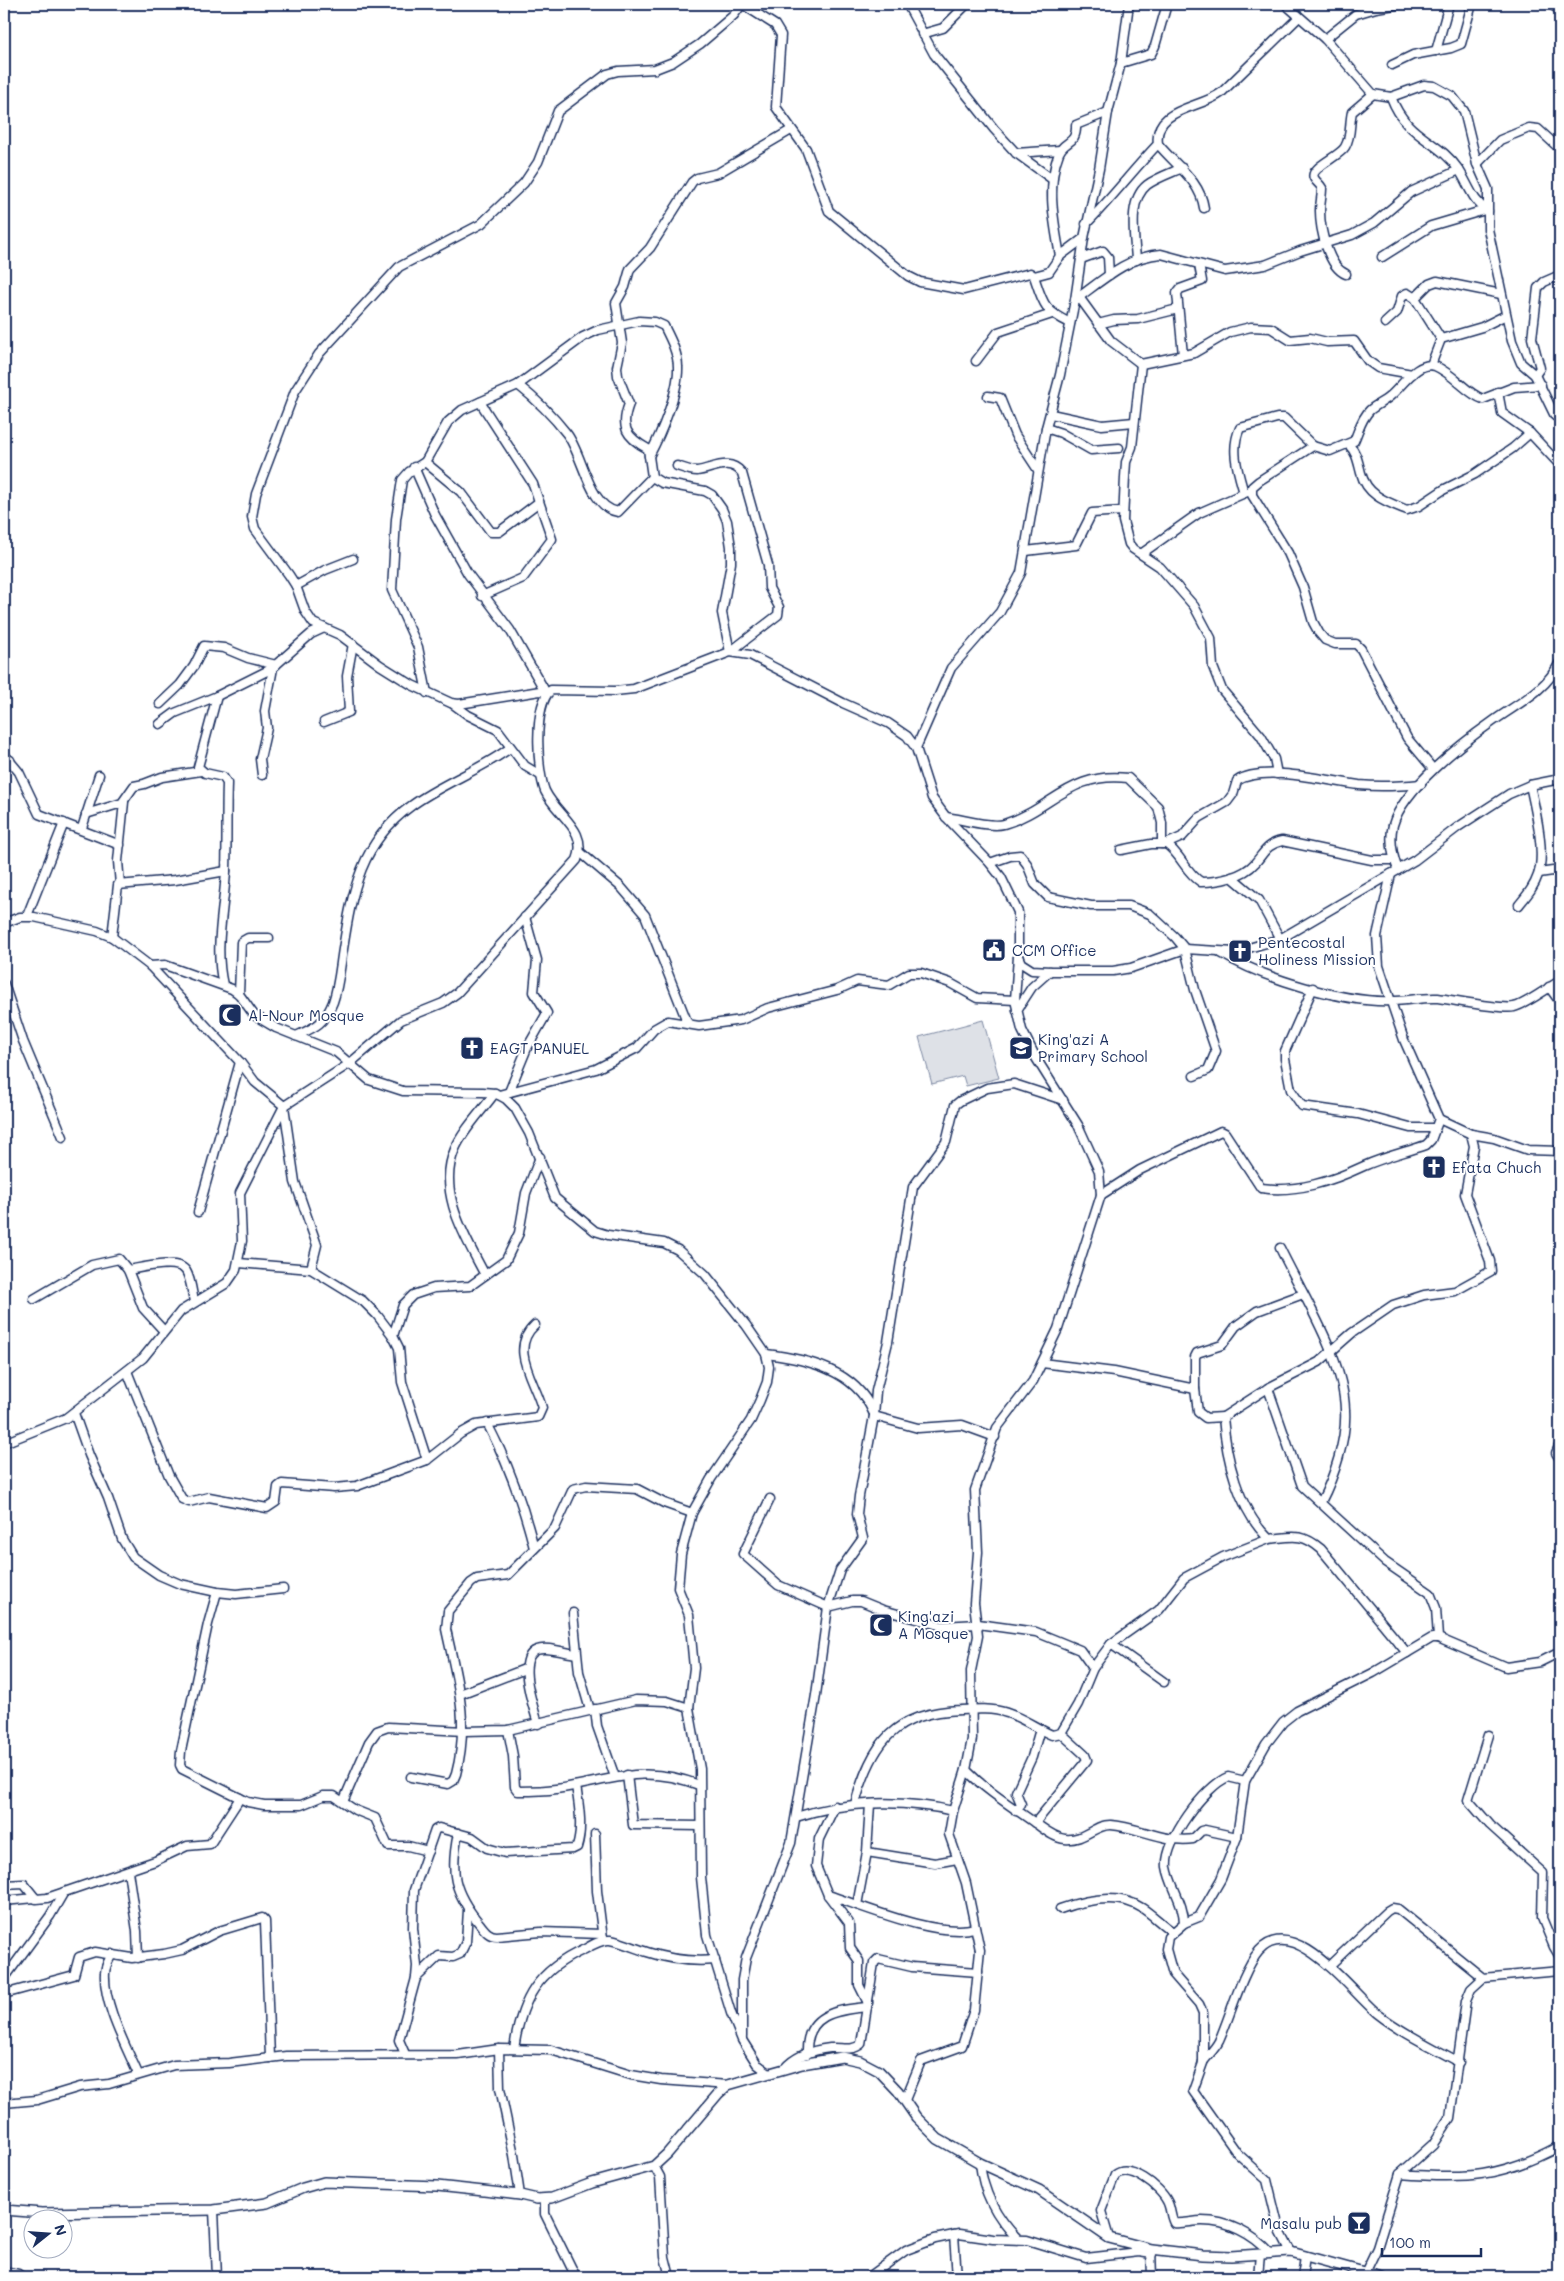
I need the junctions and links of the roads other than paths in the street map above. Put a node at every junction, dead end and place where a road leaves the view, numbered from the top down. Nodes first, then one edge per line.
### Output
1 (906, 4) edge
2 (967, 4) edge
3 (1129, 4) edge
4 (1167, 4) edge
5 (1285, 4) edge
6 (1400, 4) edge
7 (1449, 4) edge
8 (1472, 4) edge
9 (1550, 4) edge
10 (1560, 10) edge
11 (1299, 17) junction
12 (922, 34) junction
13 (1325, 39) junction
14 (1436, 50) junction
15 (1121, 63) junction
16 (1392, 65) dead end
17 (1373, 94) junction
18 (1391, 97) junction
19 (1108, 112) junction
20 (791, 130) junction
21 (1158, 144) junction
22 (1560, 149) edge
23 (1060, 150) junction
24 (1016, 153) junction
25 (1477, 164) junction
26 (1182, 168) junction
27 (1459, 170) junction
28 (1052, 179) junction
29 (1204, 208) dead end
30 (1486, 210) junction
31 (1086, 225) junction
32 (1084, 238) junction
33 (1325, 245) junction
34 (1060, 256) junction
35 (1382, 257) dead end
36 (1081, 259) junction
37 (1136, 260) junction
38 (1199, 265) junction
39 (1346, 274) dead end
40 (1110, 275) junction
41 (1560, 275) edge
42 (1034, 276) junction
43 (1501, 294) junction
44 (1415, 298) junction
45 (1077, 299) junction
46 (1178, 309) junction
47 (1052, 314) junction
48 (1506, 315) junction
49 (1070, 323) junction
50 (1385, 323) dead end
51 (1098, 324) junction
52 (618, 325) junction
53 (1441, 340) junction
54 (1183, 355) junction
55 (976, 361) dead end
56 (1141, 364) junction
57 (1431, 365) junction
58 (1412, 374) junction
59 (1535, 375) junction
60 (518, 385) junction
61 (1541, 385) junction
62 (1498, 392) junction
63 (988, 396) dead end
64 (480, 402) junction
65 (1051, 414) junction
66 (1560, 416) edge
67 (1134, 422) junction
68 (1046, 428) junction
69 (1530, 432) junction
70 (1350, 444) junction
71 (1313, 446) junction
72 (1119, 448) dead end
73 (650, 456) junction
74 (425, 462) junction
75 (1560, 465) edge
76 (677, 466) dead end
77 (414, 467) junction
78 (1038, 470) junction
79 (652, 477) junction
80 (1247, 492) junction
81 (539, 502) junction
82 (1123, 512) junction
83 (1026, 551) junction
84 (1141, 554) junction
85 (353, 559) dead end
86 (296, 586) junction
87 (482, 596) junction
88 (324, 628) junction
89 (352, 644) junction
90 (730, 652) junction
91 (1560, 662) edge
92 (274, 666) junction
93 (547, 691) junction
94 (427, 693) junction
95 (218, 696) junction
96 (451, 703) junction
97 (160, 704) dead end
98 (324, 722) dead end
99 (160, 724) dead end
100 (510, 748) junction
101 (916, 748) junction
102 (7, 757) edge
103 (4, 770) edge
104 (201, 770) junction
105 (1433, 770) junction
106 (99, 774) dead end
107 (1277, 774) junction
108 (262, 775) dead end
109 (540, 775) junction
110 (1560, 779) edge
111 (1421, 784) junction
112 (1530, 785) junction
113 (124, 802) junction
114 (86, 814) junction
115 (946, 817) junction
116 (64, 823) junction
117 (82, 828) junction
118 (1164, 844) junction
119 (120, 845) junction
120 (1121, 850) dead end
121 (580, 852) junction
122 (1394, 860) junction
123 (990, 863) junction
124 (1560, 870) edge
125 (226, 871) junction
126 (1394, 872) junction
127 (1539, 872) junction
128 (1232, 877) junction
129 (120, 885) junction
130 (1519, 905) dead end
131 (27, 916) junction
132 (525, 917) junction
133 (4, 923) edge
134 (112, 938) junction
135 (269, 938) dead end
136 (1280, 939) junction
137 (1185, 949) junction
138 (1221, 952) junction
139 (1018, 956) junction
140 (150, 966) junction
141 (1050, 971) junction
142 (1560, 982) edge
143 (4, 984) edge
144 (223, 985) junction
145 (1549, 987) junction
146 (1313, 988) junction
147 (239, 994) junction
148 (1015, 1000) junction
149 (1392, 1001) junction
150 (1560, 1002) edge
151 (1017, 1010) junction
152 (688, 1024) junction
153 (296, 1036) junction
154 (240, 1062) junction
155 (349, 1064) junction
156 (1194, 1076) dead end
157 (510, 1092) junction
158 (497, 1094) junction
159 (1063, 1100) junction
160 (284, 1106) junction
161 (1439, 1120) junction
162 (1435, 1128) junction
163 (1471, 1134) junction
164 (62, 1137) dead end
165 (1560, 1151) edge
166 (540, 1157) junction
167 (1101, 1195) junction
168 (198, 1212) dead end
169 (1280, 1248) dead end
170 (238, 1263) junction
171 (311, 1269) junction
172 (128, 1270) junction
173 (485, 1275) junction
174 (1303, 1294) junction
175 (34, 1299) dead end
176 (194, 1302) junction
177 (535, 1325) dead end
178 (164, 1331) junction
179 (393, 1336) junction
180 (1330, 1352) junction
181 (766, 1354) junction
182 (1042, 1363) junction
183 (127, 1371) junction
184 (1268, 1388) junction
185 (1195, 1390) junction
186 (74, 1413) junction
187 (874, 1416) junction
188 (1223, 1417) junction
189 (487, 1423) junction
190 (994, 1437) junction
191 (6, 1439) edge
192 (1560, 1444) edge
193 (1560, 1459) edge
194 (428, 1460) junction
195 (770, 1499) dead end
196 (1321, 1502) junction
197 (692, 1513) junction
198 (1269, 1538) junction
199 (534, 1548) junction
200 (283, 1589) dead end
201 (217, 1592) junction
202 (828, 1608) junction
203 (574, 1613) dead end
204 (978, 1624) junction
205 (1438, 1638) junction
206 (1111, 1644) junction
207 (1560, 1652) edge
208 (1407, 1653) junction
209 (576, 1654) junction
210 (1093, 1668) junction
211 (526, 1669) junction
212 (1164, 1682) dead end
213 (460, 1694) junction
214 (689, 1708) junction
215 (970, 1709) junction
216 (592, 1710) junction
217 (538, 1724) junction
218 (1040, 1729) junction
219 (508, 1730) junction
220 (464, 1731) junction
221 (1062, 1732) junction
222 (1488, 1735) dead end
223 (966, 1770) junction
224 (627, 1775) junction
225 (412, 1777) dead end
226 (615, 1777) junction
227 (1245, 1781) junction
228 (699, 1785) junction
229 (576, 1786) junction
230 (240, 1798) junction
231 (344, 1802) junction
232 (855, 1804) junction
233 (870, 1804) junction
234 (835, 1806) junction
235 (953, 1811) junction
236 (1016, 1811) junction
237 (796, 1817) junction
238 (1035, 1823) junction
239 (700, 1826) junction
240 (458, 1832) junction
241 (595, 1834) dead end
242 (1237, 1838) junction
243 (1173, 1839) junction
244 (428, 1851) junction
245 (867, 1852) junction
246 (957, 1859) junction
247 (128, 1871) junction
248 (4, 1885) edge
249 (64, 1892) junction
250 (828, 1895) junction
251 (35, 1898) junction
252 (4, 1901) edge
253 (857, 1905) junction
254 (1060, 1909) dead end
255 (468, 1910) junction
256 (1184, 1923) junction
257 (975, 1928) junction
258 (1173, 1932) junction
259 (602, 1938) junction
260 (112, 1954) junction
261 (1560, 1957) edge
262 (138, 1958) junction
263 (715, 1960) junction
264 (1329, 1966) junction
265 (1560, 1971) edge
266 (978, 1972) junction
267 (416, 1978) junction
268 (1483, 1978) junction
269 (4, 1979) edge
270 (4, 1994) edge
271 (868, 2005) junction
272 (742, 2040) junction
273 (499, 2049) junction
274 (514, 2049) junction
275 (405, 2054) junction
276 (808, 2054) junction
277 (270, 2058) junction
278 (1459, 2062) junction
279 (1203, 2063) junction
280 (784, 2069) junction
281 (769, 2073) junction
282 (138, 2074) junction
283 (728, 2085) junction
284 (904, 2100) junction
285 (4, 2103) edge
286 (1560, 2146) edge
287 (980, 2162) junction
288 (654, 2166) junction
289 (1400, 2174) junction
290 (520, 2195) junction
291 (545, 2199) junction
292 (4, 2210) edge
293 (214, 2210) junction
294 (954, 2235) junction
295 (1108, 2238) junction
296 (1018, 2239) junction
297 (1152, 2252) junction
298 (1290, 2252) junction
299 (1270, 2253) junction
300 (1260, 2254) junction
301 (1305, 2256) junction
302 (4, 2271) edge
303 (1365, 2273) junction
304 (22, 2277) edge
305 (217, 2277) edge
306 (576, 2277) edge
307 (670, 2277) edge
308 (870, 2277) edge
309 (957, 2277) edge
310 (1152, 2277) edge
311 (1258, 2277) edge
312 (1302, 2277) edge
313 (1382, 2277) edge

1 - 12 street
2 - 12 street
3 - 15 street
4 - 15 street
5 - 11 street
6 - 13 street
7 - 14 street
8 - 14 street
9 - 10 street
11 - 13 street
11 - 21 street
12 - 24 street
13 - 17 street
14 - 16 street
15 - 19 street
17 - 18 street
17 - 33 street
18 - 25 street
18 - 27 street
19 - 23 street
19 - 31 street
20 - 42 street
20 - 52 street
20 - 86 street
21 - 26 street
21 - 31 street
22 - 25 street
23 - 24 street
23 - 28 street
24 - 28 street
25 - 30 street
26 - 29 street
26 - 37 street
27 - 30 street
27 - 33 street
28 - 34 street
30 - 35 street
30 - 43 street
31 - 32 street
32 - 34 street
32 - 36 street
33 - 38 street
33 - 39 street
34 - 42 street
36 - 40 street
36 - 45 street
37 - 38 street
37 - 40 street
38 - 46 street
40 - 45 street
41 - 59 street
42 - 47 street
43 - 44 street
43 - 48 street
44 - 50 street
44 - 53 street
45 - 49 street
45 - 51 street
46 - 51 street
46 - 54 street
47 - 49 street
47 - 55 street
48 - 53 street
48 - 59 street
49 - 65 street
51 - 56 street
52 - 60 street
52 - 73 street
52 - 73 street
53 - 57 street
54 - 56 street
54 - 58 street
56 - 67 street
57 - 58 street
57 - 62 street
58 - 70 street
59 - 61 street
60 - 64 street
60 - 79 street
61 - 62 street
61 - 66 street
62 - 69 street
63 - 78 street
64 - 74 street
64 - 81 street
65 - 67 street
65 - 68 street
67 - 82 street
68 - 72 street
68 - 78 street
69 - 70 street
69 - 75 street
70 - 71 street
71 - 80 street
71 - 80 street
73 - 79 street
74 - 77 street
74 - 81 street
76 - 90 street
77 - 87 street
77 - 94 street
78 - 83 street
79 - 90 street
80 - 84 street
80 - 105 street
81 - 87 street
82 - 83 street
82 - 84 street
83 - 101 street
84 - 107 street
85 - 86 street
86 - 88 street
87 - 93 street
88 - 89 street
88 - 92 street
89 - 94 street
89 - 98 street
90 - 93 street
90 - 101 street
91 - 105 street
92 - 95 street
92 - 97 street
92 - 108 street
93 - 96 street
93 - 109 street
94 - 96 street
95 - 99 street
95 - 104 street
96 - 100 street
100 - 109 street
100 - 153 street
101 - 115 street
102 - 103 street
102 - 116 street
104 - 113 street
104 - 125 street
105 - 111 street
106 - 114 street
107 - 111 street
107 - 118 street
109 - 121 street
110 - 112 street
111 - 122 street
112 - 126 street
112 - 127 street
113 - 114 street
113 - 119 street
114 - 117 street
115 - 118 street
115 - 123 street
116 - 117 street
116 - 131 street
117 - 119 street
118 - 120 street
118 - 128 street
119 - 129 street
121 - 132 street
121 - 152 street
122 - 126 street
122 - 128 street
123 - 137 street
123 - 139 street
124 - 127 street
125 - 129 street
125 - 144 street
126 - 136 street
126 - 149 street
127 - 130 street
128 - 136 street
129 - 134 street
131 - 133 street
131 - 134 street
132 - 155 street
132 - 157 street
134 - 140 street
135 - 147 street
136 - 138 street
137 - 138 street
137 - 141 street
137 - 156 street
138 - 146 street
139 - 141 street
139 - 148 street
140 - 144 street
140 - 154 street
141 - 151 street
142 - 145 street
143 - 164 street
144 - 147 street
145 - 149 street
145 - 150 street
146 - 149 street
146 - 162 street
147 - 153 street
148 - 151 street
148 - 152 street
149 - 161 street
151 - 159 street
152 - 157 street
153 - 155 street
154 - 160 street
154 - 168 street
155 - 158 street
155 - 160 street
157 - 158 street
158 - 166 street
158 - 173 street
159 - 167 street
159 - 187 street
160 - 170 street
160 - 171 street
161 - 162 street
161 - 163 street
162 - 167 street
163 - 165 street
163 - 180 street
166 - 173 street
166 - 181 street
167 - 182 street
169 - 174 street
170 - 171 street
170 - 176 street
171 - 179 street
172 - 175 street
172 - 176 street
172 - 178 street
173 - 179 street
174 - 180 street
174 - 185 street
176 - 178 street
177 - 189 street
178 - 183 street
179 - 194 street
180 - 184 street
180 - 196 street
181 - 187 street
181 - 197 street
182 - 185 street
182 - 190 street
183 - 186 street
183 - 194 street
184 - 188 street
184 - 196 street
185 - 188 street
186 - 191 street
186 - 201 street
187 - 190 street
187 - 202 street
188 - 198 street
189 - 194 street
189 - 199 street
190 - 204 street
192 - 193 street
195 - 202 street
196 - 205 street
197 - 199 street
197 - 214 street
198 - 206 street
198 - 208 street
199 - 213 street
200 - 201 street
201 - 230 street
202 - 204 street
202 - 237 street
203 - 209 street
204 - 210 street
204 - 215 street
205 - 207 street
205 - 208 street
206 - 210 street
206 - 212 street
208 - 227 street
209 - 211 street
209 - 216 street
210 - 221 street
211 - 213 street
211 - 217 street
213 - 220 street
214 - 216 street
214 - 228 street
215 - 218 street
215 - 223 street
215 - 232 street
216 - 217 street
216 - 226 street
217 - 219 street
218 - 221 street
218 - 236 street
219 - 220 street
219 - 229 street
220 - 225 street
220 - 231 street
221 - 238 street
222 - 261 street
223 - 235 street
223 - 236 street
224 - 226 street
224 - 228 street
224 - 239 street
226 - 229 street
227 - 242 street
227 - 243 street
228 - 239 street
229 - 240 street
230 - 231 street
230 - 247 street
231 - 244 street
232 - 233 street
232 - 234 street
233 - 235 street
233 - 245 street
234 - 237 street
234 - 250 street
235 - 246 street
236 - 238 street
237 - 272 street
238 - 243 street
239 - 263 street
240 - 244 street
240 - 255 street
241 - 259 street
242 - 243 street
242 - 256 street
243 - 256 street
244 - 267 street
245 - 246 street
245 - 253 street
246 - 257 street
247 - 249 street
247 - 262 street
248 - 251 street
249 - 251 street
249 - 269 street
250 - 253 street
250 - 271 street
251 - 252 street
253 - 257 street
254 - 258 street
255 - 259 street
255 - 267 street
256 - 258 street
257 - 266 street
258 - 279 street
259 - 263 street
259 - 274 street
260 - 262 street
260 - 270 street
260 - 282 street
262 - 277 street
263 - 272 street
264 - 268 street
264 - 278 street
264 - 279 street
265 - 268 street
266 - 271 street
266 - 284 street
267 - 275 street
268 - 278 street
271 - 276 street
271 - 276 street
272 - 281 street
273 - 274 street
273 - 275 street
273 - 290 street
274 - 283 street
275 - 277 street
276 - 280 street
277 - 282 street
278 - 289 street
279 - 298 street
280 - 281 street
280 - 284 street
281 - 283 street
282 - 285 street
283 - 288 street
284 - 287 street
286 - 289 street
287 - 295 street
287 - 296 street
288 - 291 street
288 - 307 street
289 - 303 street
290 - 291 street
290 - 293 street
291 - 306 street
292 - 293 street
293 - 305 street
294 - 296 street
294 - 308 street
294 - 309 street
295 - 297 street
295 - 299 street
296 - 297 street
297 - 300 street
297 - 310 street
298 - 299 street
298 - 301 street
299 - 300 street
300 - 311 street
301 - 303 street
301 - 312 street
302 - 304 street
303 - 313 street

